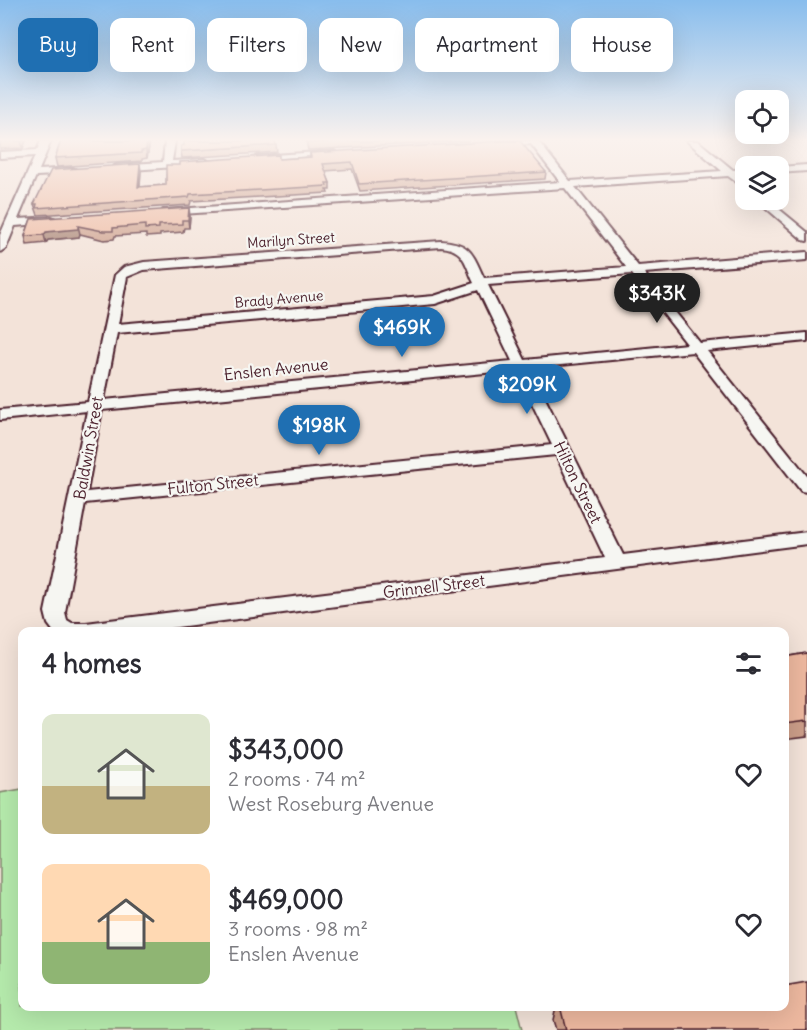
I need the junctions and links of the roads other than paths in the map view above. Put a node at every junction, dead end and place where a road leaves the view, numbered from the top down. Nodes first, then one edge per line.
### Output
1 (26, 189) edge
2 (495, 189) edge
3 (571, 189) edge
4 (774, 210) edge
5 (154, 213) edge
6 (59, 220) edge
7 (12, 223) junction
8 (807, 238) edge
9 (456, 245) joint
10 (0, 248) edge
11 (807, 256) edge
12 (634, 269) junction
13 (128, 270) joint
14 (481, 283) junction
15 (112, 329) junction
16 (807, 337) edge
17 (695, 346) junction
18 (521, 363) junction
19 (95, 405) junction
20 (0, 415) edge
21 (563, 449) junction
22 (807, 487) edge
23 (79, 498) junction
24 (807, 538) edge
25 (617, 562) junction
26 (61, 627) edge
27 (117, 627) edge

1 - 7 street
2 - 5 street
3 - 12 street
4 - 8 street
6 - 7 street
7 - 10 street
9 - 13 street, Marilyn Street
9 - 14 street, Hilton Street
11 - 12 street, Brady Avenue
12 - 14 street, Brady Avenue
12 - 17 street
13 - 15 street, Baldwin Street
14 - 15 street, Brady Avenue
14 - 18 street, Hilton Street
15 - 19 street, Baldwin Street
16 - 17 street, Enslen Avenue
17 - 18 street, Enslen Avenue
17 - 22 street
18 - 19 street, Enslen Avenue
18 - 21 street, Hilton Street
19 - 20 street, Enslen Avenue
19 - 23 street, Baldwin Street
21 - 23 street, Fulton Street
21 - 25 street, Hilton Street
23 - 26 street, Baldwin Street
24 - 25 street, Grinnell Street
25 - 27 street, Grinnell Street

